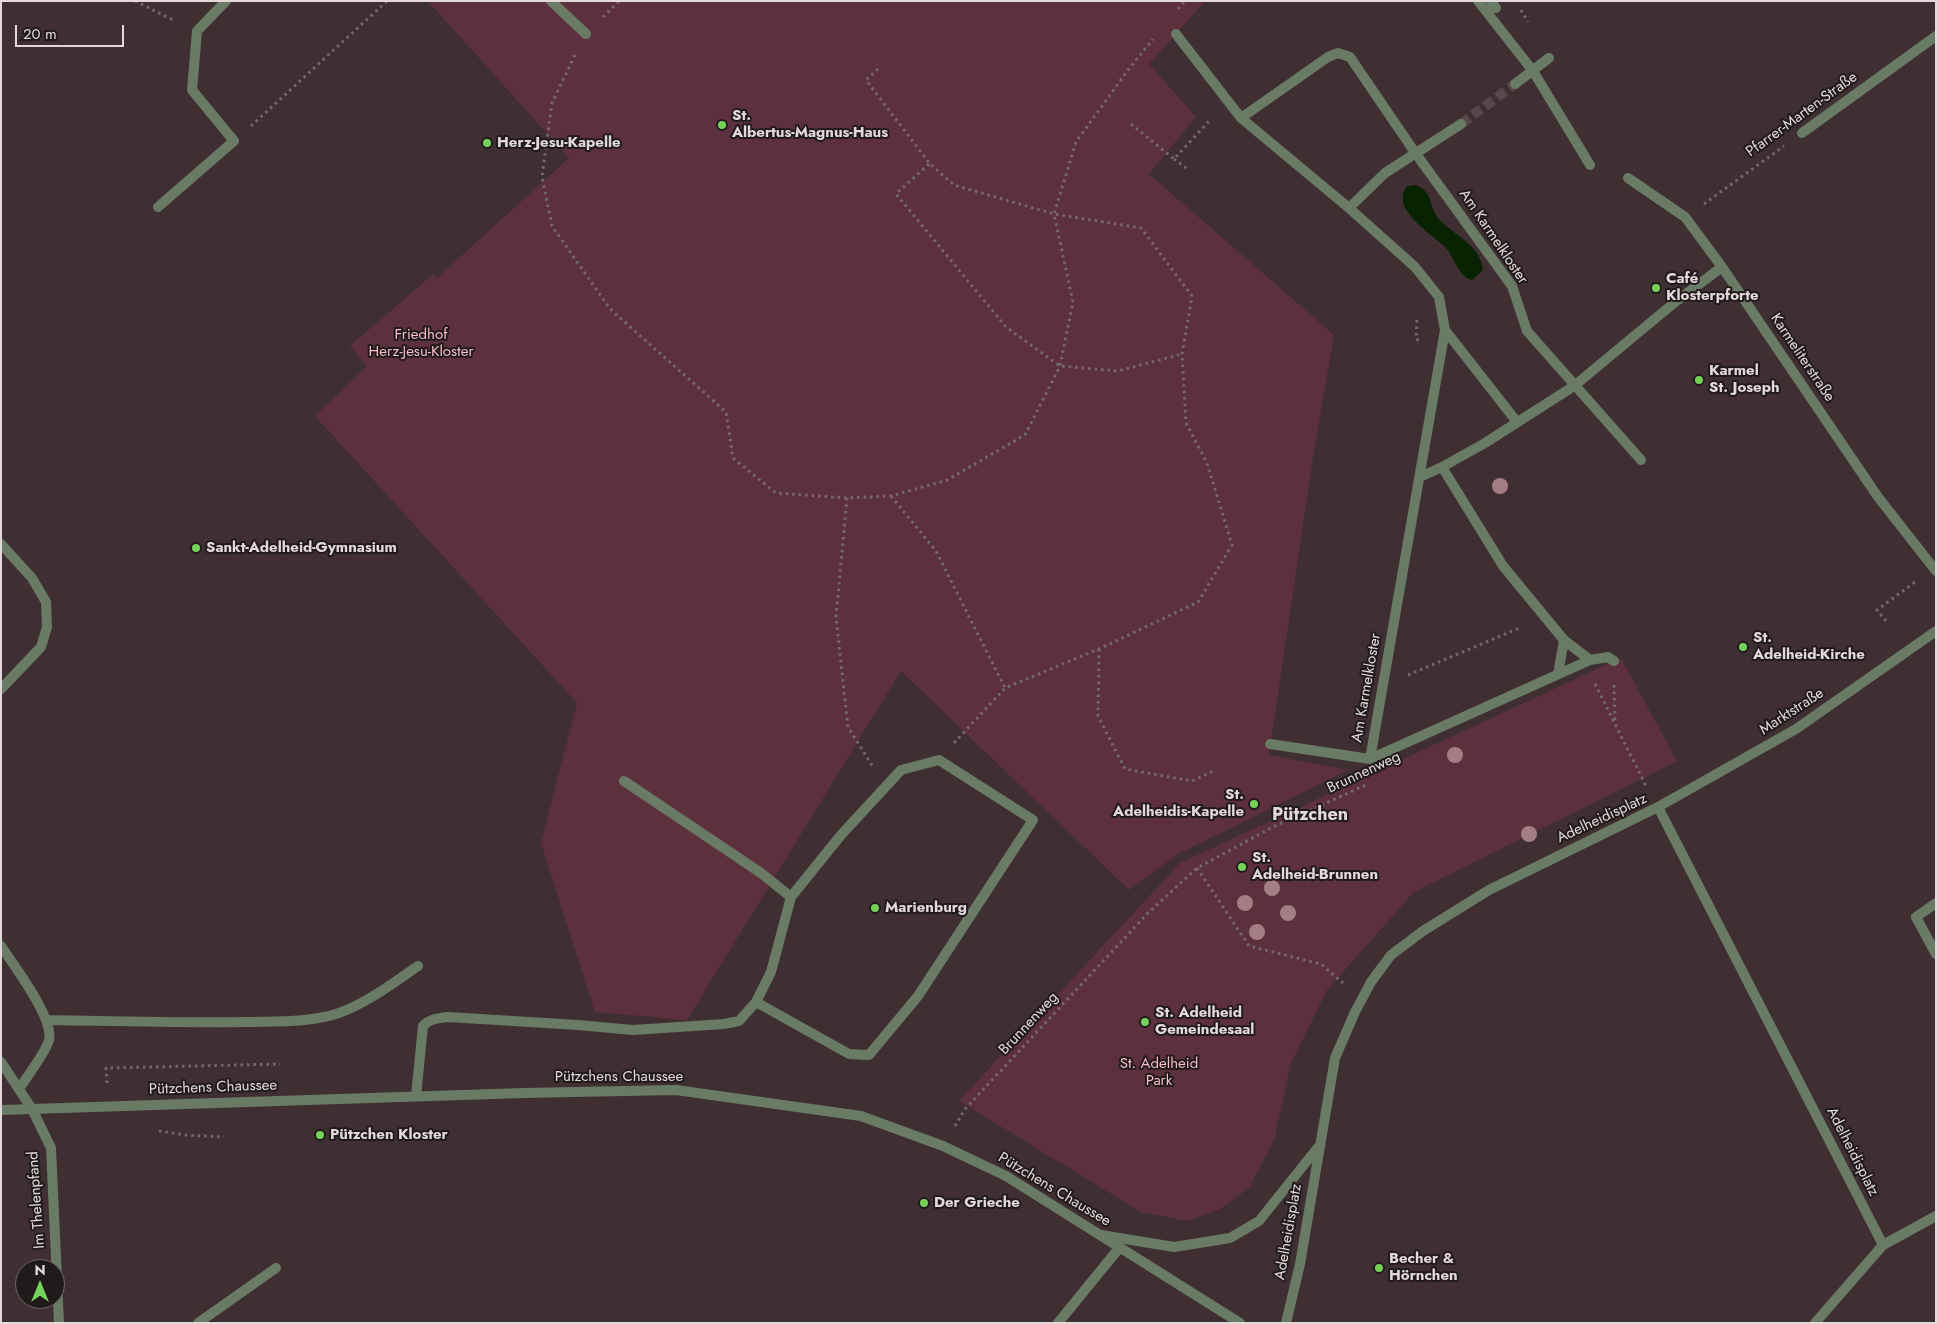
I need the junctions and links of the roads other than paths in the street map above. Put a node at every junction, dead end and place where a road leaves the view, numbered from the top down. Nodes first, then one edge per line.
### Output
1 (226, 1) edge
2 (550, 1) edge
3 (1478, 1) edge
4 (1495, 11) edge
5 (586, 34) road end
6 (1176, 34) dead end
7 (1936, 36) edge
8 (1549, 58) dead end
9 (1533, 71) junction
10 (1515, 84) tunnel mouth
11 (1242, 118) junction
12 (1461, 124) tunnel mouth
13 (1802, 133) road end
14 (1416, 154) junction
15 (1590, 165) dead end
16 (1628, 178) dead end
17 (158, 207) dead end
18 (1349, 208) junction
19 (1722, 267) junction
20 (1445, 330) junction
21 (1574, 386) junction
22 (1518, 422) junction
23 (1641, 460) dead end
24 (1442, 467) junction
25 (1420, 476) junction
26 (1, 544) edge
27 (1935, 570) edge
28 (1936, 631) edge
29 (1564, 640) junction
30 (1590, 660) junction
31 (1614, 661) dead end
32 (1558, 674) junction
33 (1, 689) edge
34 (1270, 744) dead end
35 (1370, 759) junction
36 (624, 781) dead end
37 (1658, 808) junction
38 (791, 897) junction
39 (1936, 903) edge
40 (1, 946) edge
41 (1936, 954) edge
42 (418, 966) dead end
43 (756, 1002) junction
44 (46, 1020) junction
45 (1, 1062) edge
46 (19, 1089) junction
47 (416, 1096) junction
48 (32, 1109) junction
49 (1, 1110) edge
50 (1320, 1146) junction
51 (1936, 1216) edge
52 (1101, 1235) junction
53 (1883, 1246) junction
54 (1120, 1247) junction
55 (276, 1268) dead end
56 (59, 1323) edge
57 (198, 1323) edge
58 (1058, 1323) edge
59 (1240, 1323) edge
60 (1286, 1323) edge
61 (1815, 1323) edge

1 - 17 street
2 - 5 street
3 - 4 street
4 - 9 street
6 - 11 street, Am Karmelkloster
7 - 13 street, Pfarrer-Marten-Straße
8 - 9 street
9 - 10 street
9 - 15 street
11 - 14 street, Am Karmelkloster
11 - 18 street, Am Karmelkloster
12 - 14 street
14 - 18 street
14 - 21 street, Am Karmelkloster
16 - 19 street, Karmeliterstraße
18 - 20 street, Am Karmelkloster
19 - 21 street
19 - 27 street, Karmeliterstraße
20 - 22 street, Am Karmelkloster
20 - 25 street, Am Karmelkloster
21 - 22 street
21 - 23 street, Am Karmelkloster
22 - 24 street
24 - 25 street
24 - 29 street
25 - 35 street, Am Karmelkloster
26 - 33 street
28 - 37 street, Marktstraße
29 - 30 street
29 - 32 street
30 - 31 street, Am Karmelkloster
30 - 32 street, Am Karmelkloster
32 - 35 street, Am Karmelkloster
34 - 35 street
36 - 38 street
37 - 50 street, Adelheidisplatz
37 - 53 street, Adelheidisplatz
38 - 43 street
38 - 43 street
39 - 41 street
40 - 44 street
42 - 44 street
43 - 47 street
44 - 46 street
45 - 46 street, Im Thelenpfand
46 - 48 street, Im Thelenpfand
47 - 48 street, Pützchens Chaussee
47 - 52 street, Pützchens Chaussee
48 - 49 street, Pützchens Chaussee
48 - 56 street, Im Thelenpfand
50 - 52 street, Adelheidisplatz
50 - 60 street, Adelheidisplatz
51 - 53 street
52 - 54 street, Pützchens Chaussee
53 - 61 street
54 - 58 street
54 - 59 street, Pützchens Chaussee
55 - 57 street

